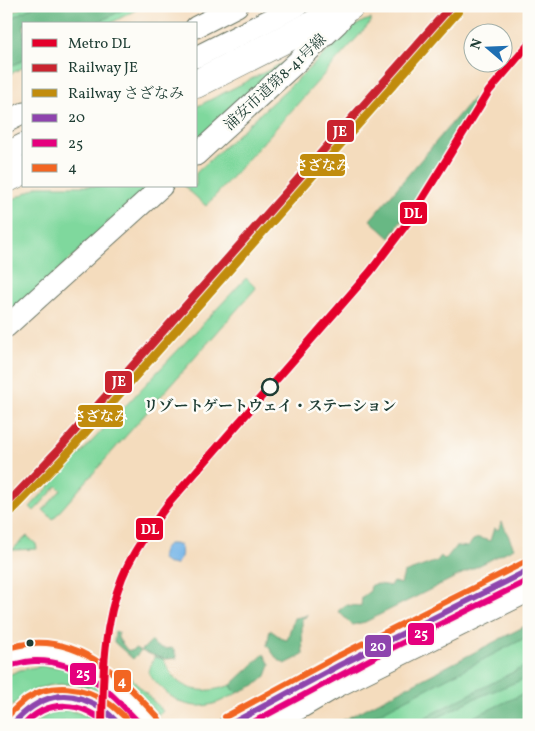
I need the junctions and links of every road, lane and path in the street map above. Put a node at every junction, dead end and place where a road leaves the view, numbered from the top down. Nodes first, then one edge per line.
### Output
1 (237, 6) edge
2 (297, 6) edge
3 (351, 6) edge
4 (198, 26) edge
5 (198, 56) edge
6 (198, 83) edge
7 (22, 114) edge
8 (6, 122) edge
9 (22, 145) edge
10 (6, 152) edge
11 (198, 153) edge
12 (22, 171) edge
13 (6, 179) edge
14 (160, 188) edge
15 (6, 327) edge
16 (529, 570) edge
17 (529, 590) edge
18 (6, 657) edge
19 (12, 725) edge
20 (120, 725) edge
21 (153, 725) edge
22 (229, 725) edge
23 (271, 725) edge

1 - 4 street
2 - 5 street
3 - 6 highway
3 - 11 street, 浦安市道第8-41号線
7 - 8 street
9 - 10 street
12 - 13 highway
14 - 15 street
16 - 22 street
17 - 23 street
18 - 21 street
19 - 20 street

